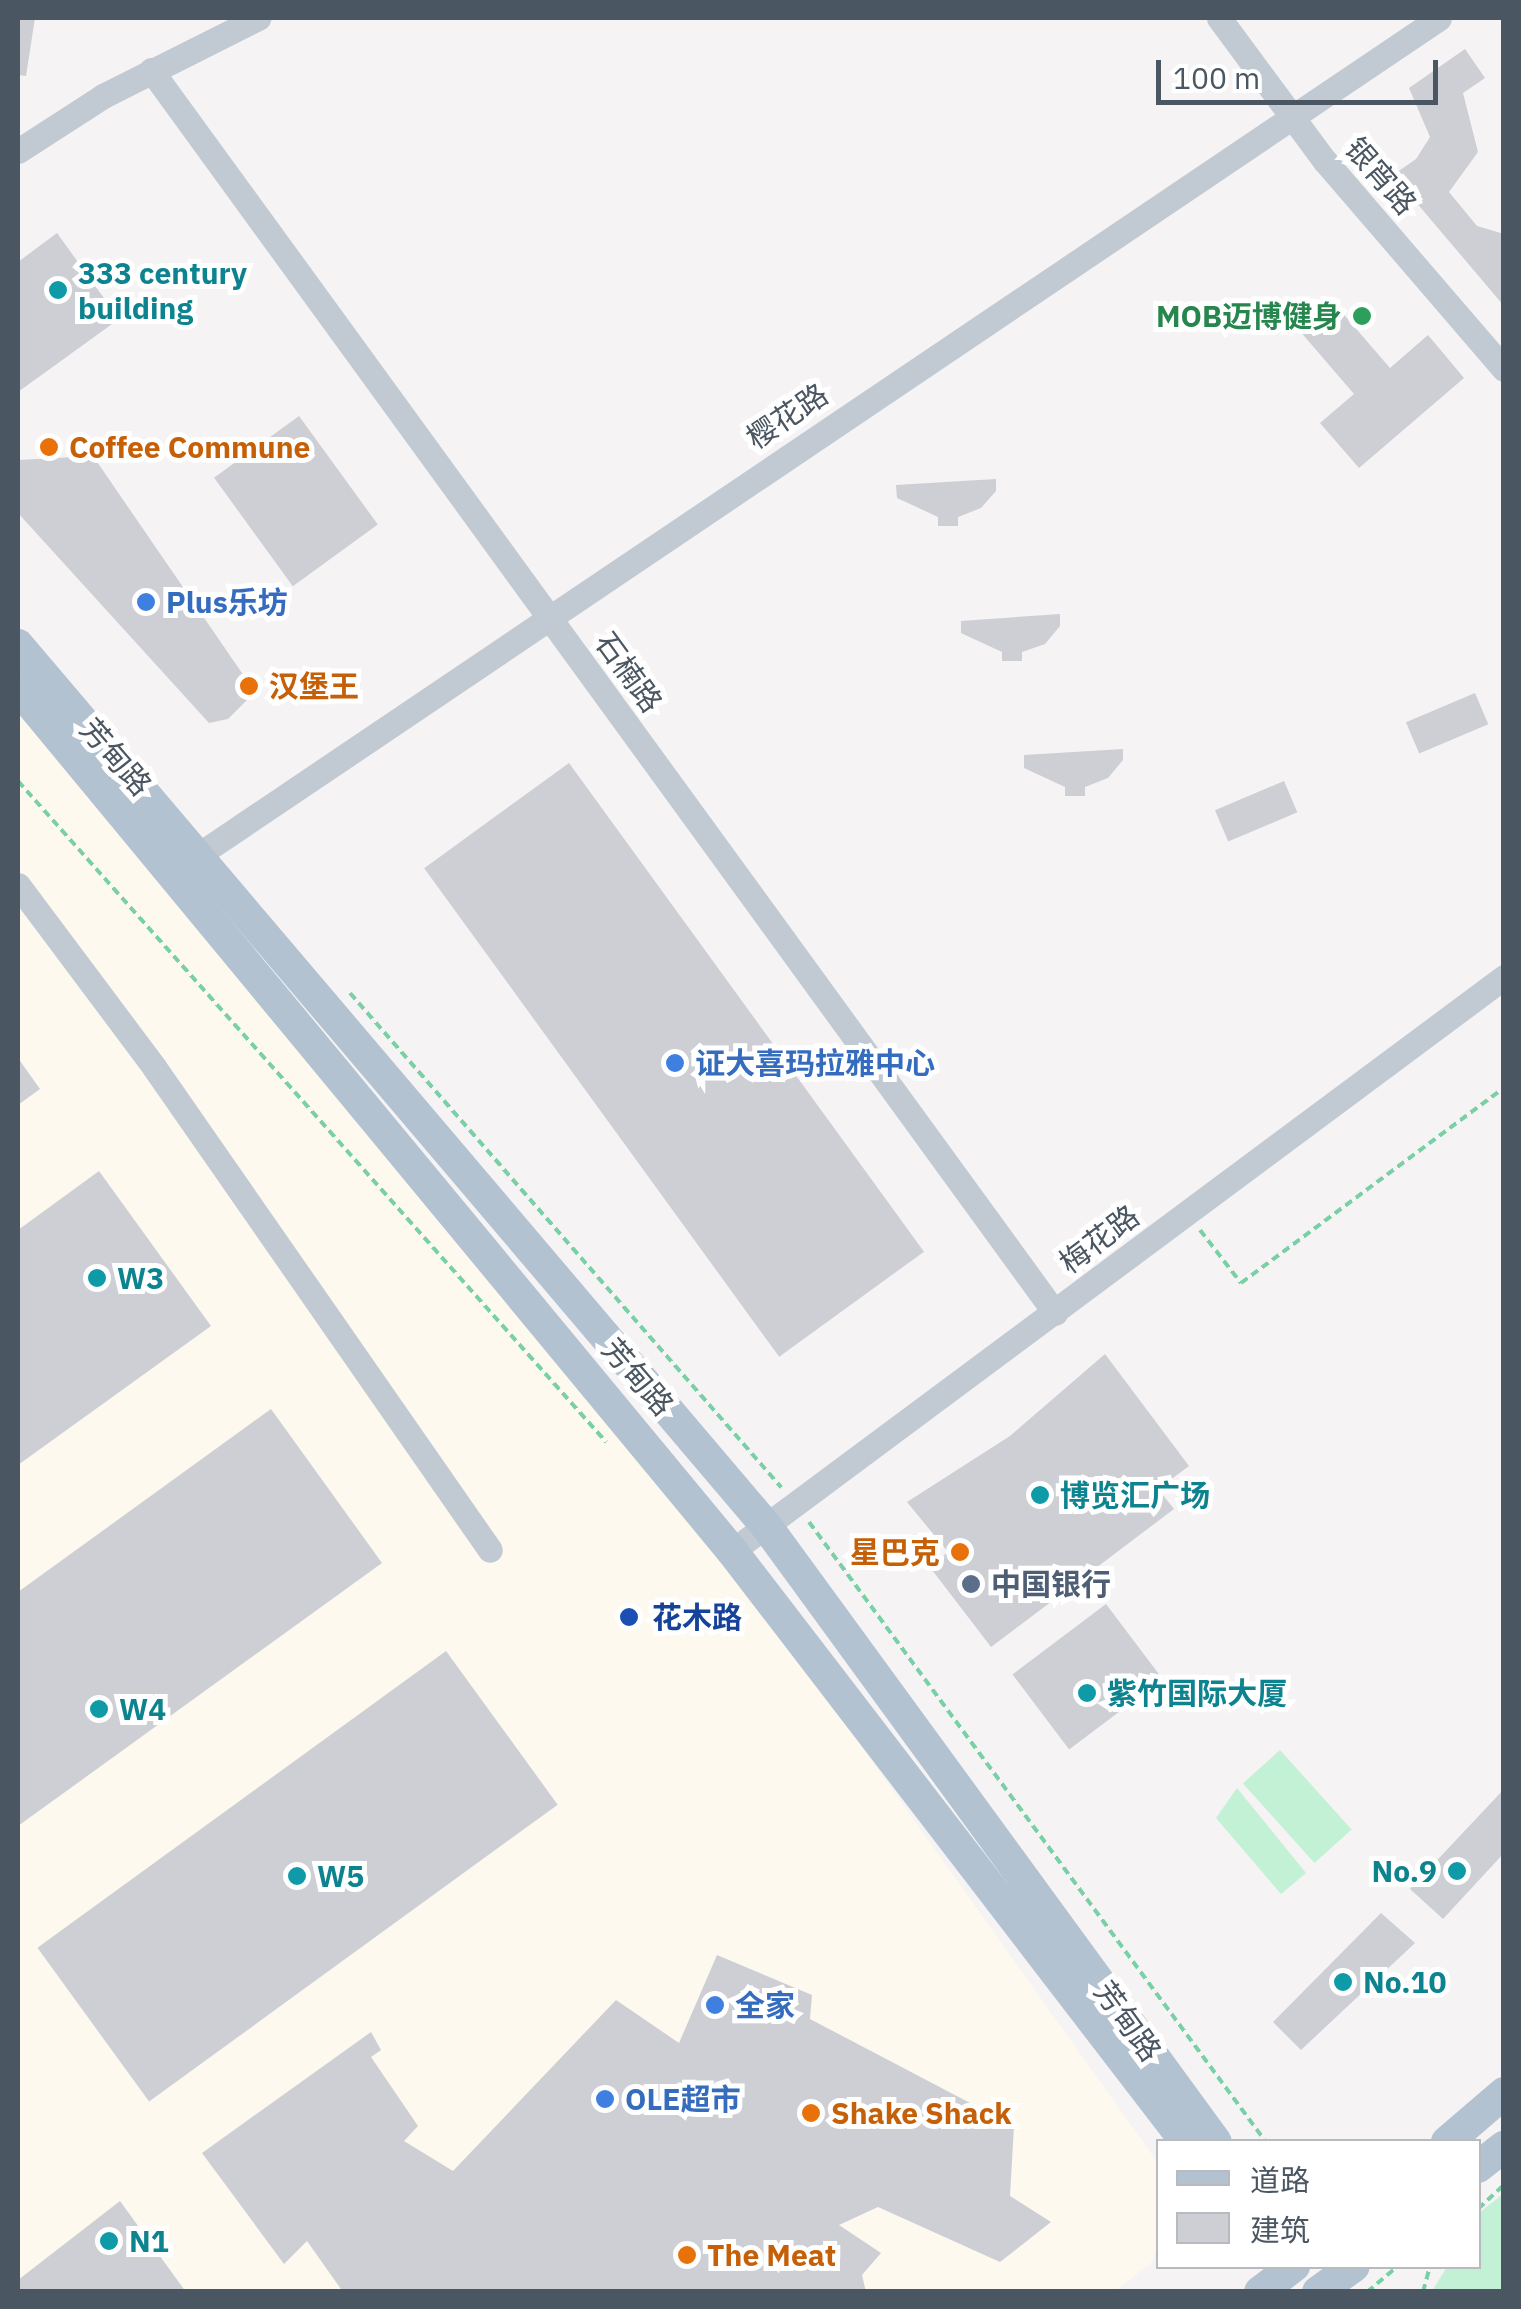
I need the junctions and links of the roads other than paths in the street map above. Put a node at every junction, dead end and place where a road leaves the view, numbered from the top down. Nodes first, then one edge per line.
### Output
1 (258, 18) edge
2 (1219, 18) edge
3 (1439, 18) edge
4 (151, 70) junction
5 (1290, 118) junction
6 (18, 151) edge
7 (1504, 368) edge
8 (548, 616) junction
9 (18, 646) edge
10 (18, 688) edge
11 (186, 862) junction
12 (18, 885) edge
13 (1504, 977) edge
14 (1055, 1313) junction
15 (767, 1527) junction
16 (490, 1550) dead end
17 (732, 1552) junction
18 (1504, 2092) edge
19 (1184, 2139) edge
20 (1214, 2139) edge
21 (1451, 2139) edge
22 (1504, 2147) edge
23 (1481, 2165) edge
24 (1343, 2269) edge
25 (1298, 2281) edge

1 - 4 street
2 - 5 street, 银宵路
3 - 5 street, 樱花路
4 - 6 street
4 - 8 street, 石楠路
5 - 7 street, 银宵路
5 - 8 street, 樱花路
8 - 11 street, 樱花路
8 - 14 street, 石楠路
9 - 11 main road, 芳甸路
10 - 11 main road, 芳甸路
11 - 15 main road, 芳甸路
11 - 17 main road, 芳甸路
12 - 16 street
13 - 14 street, 梅花路
14 - 15 street, 梅花路
15 - 17 street, 梅花路
15 - 20 main road, 芳甸路
17 - 19 main road, 芳甸路
18 - 21 main road
22 - 23 main road
24 - 25 main road

